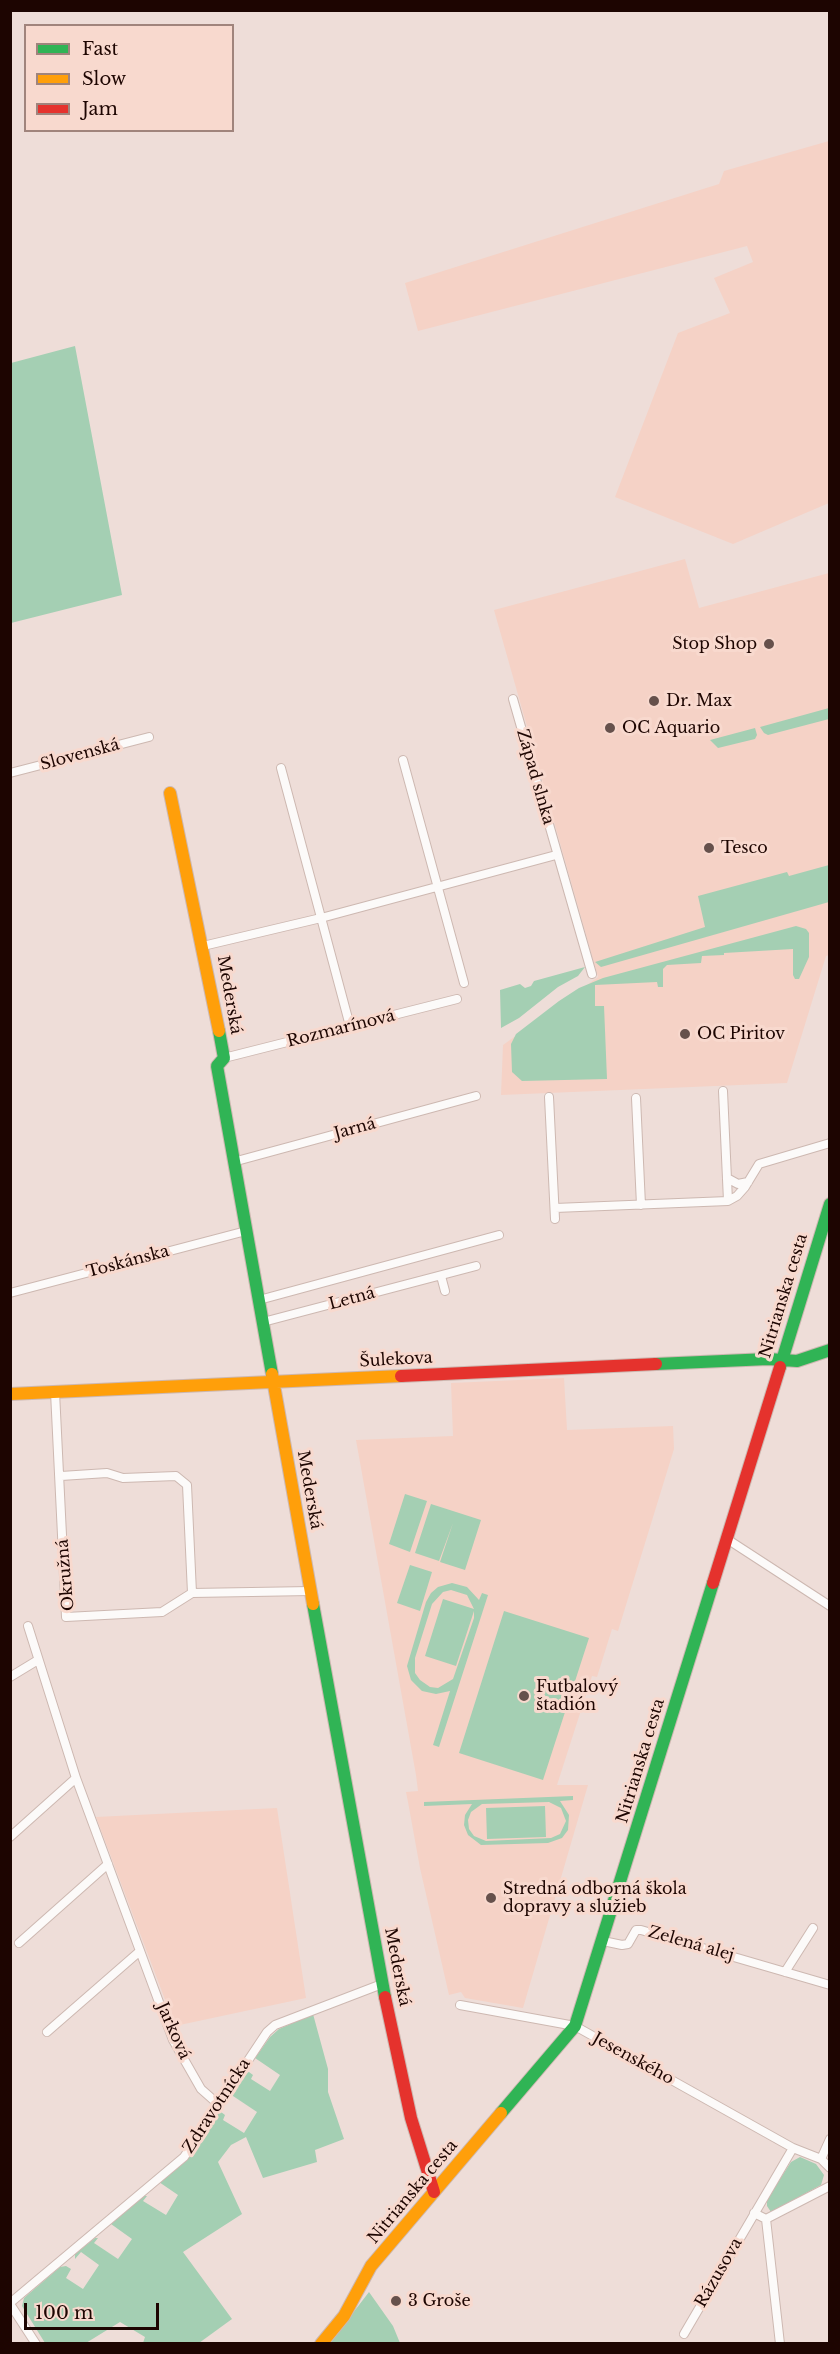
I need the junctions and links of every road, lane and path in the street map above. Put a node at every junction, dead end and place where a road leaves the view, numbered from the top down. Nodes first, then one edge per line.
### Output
1 (513, 699) dead end
2 (149, 737) dead end
3 (404, 760) dead end
4 (281, 768) dead end
5 (10, 773) edge
6 (170, 793) dead end
7 (556, 855) junction
8 (437, 886) junction
9 (321, 918) junction
10 (203, 946) junction
11 (592, 974) dead end
12 (464, 983) dead end
13 (457, 999) dead end
14 (350, 1026) junction
15 (224, 1058) junction
16 (723, 1091) dead end
17 (476, 1096) dead end
18 (549, 1097) dead end
19 (636, 1098) dead end
20 (830, 1143) edge
21 (233, 1162) junction
22 (727, 1178) junction
23 (748, 1182) junction
24 (728, 1201) junction
25 (830, 1203) edge
26 (641, 1205) junction
27 (555, 1208) junction
28 (555, 1219) dead end
29 (246, 1232) junction
30 (499, 1235) dead end
31 (476, 1266) dead end
32 (441, 1275) junction
33 (445, 1291) dead end
34 (10, 1293) edge
35 (259, 1300) junction
36 (263, 1322) junction
37 (830, 1350) edge
38 (782, 1360) junction
39 (274, 1383) junction
40 (56, 1392) junction
41 (10, 1394) edge
42 (61, 1476) junction
43 (727, 1539) junction
44 (311, 1591) junction
45 (192, 1593) junction
46 (830, 1606) edge
47 (28, 1626) dead end
48 (38, 1660) junction
49 (10, 1677) edge
50 (76, 1778) junction
51 (10, 1837) edge
52 (108, 1864) junction
53 (813, 1928) dead end
54 (603, 1941) junction
55 (19, 1944) dead end
56 (140, 1951) junction
57 (785, 1972) junction
58 (382, 1984) junction
59 (830, 1985) edge
60 (460, 2005) dead end
61 (575, 2026) junction
62 (47, 2032) dead end
63 (218, 2104) junction
64 (830, 2139) edge
65 (793, 2148) junction
66 (821, 2159) junction
67 (830, 2168) edge
68 (830, 2186) edge
69 (434, 2192) junction
70 (753, 2213) junction
71 (765, 2219) junction
72 (10, 2303) edge
73 (684, 2334) dead end
74 (36, 2343) edge
75 (321, 2343) edge
76 (780, 2343) edge

1 - 7 street, Západ slnka
2 - 5 street, Slovenská
3 - 8 street
4 - 9 street
6 - 10 street, Mederská
7 - 8 street
7 - 11 street, Západ slnka
8 - 9 street
8 - 12 street
9 - 10 street
9 - 14 street
10 - 15 street, Mederská
13 - 14 street, Rozmarínová
14 - 15 street, Rozmarínová
15 - 21 street, Mederská
16 - 22 street
17 - 21 street, Jarná
18 - 27 street
19 - 26 street
20 - 23 street
21 - 29 street, Mederská
22 - 23 street
22 - 24 street
23 - 24 street
24 - 26 street
25 - 38 street, Nitrianska cesta
26 - 27 street
27 - 28 street
29 - 34 street, Toskánska
29 - 35 street, Mederská
30 - 35 street
31 - 32 street, Letná
32 - 33 street
32 - 36 street, Letná
35 - 36 street, Mederská
36 - 39 street, Mederská
37 - 38 street, Šulekova
38 - 39 street, Šulekova
38 - 43 street, Nitrianska cesta
39 - 40 street, Šulekova
39 - 44 street, Mederská
40 - 41 street, Šulekova
40 - 42 street, Okružná
42 - 45 street
42 - 45 street, Okružná
43 - 46 street
43 - 54 street, Nitrianska cesta
44 - 45 street
44 - 58 street, Mederská
47 - 48 street, Jarková
48 - 49 street
48 - 50 street, Jarková
50 - 51 street
50 - 52 street, Jarková
52 - 55 street
52 - 56 street, Jarková
53 - 57 street
54 - 57 street, Zelená alej
54 - 61 street, Nitrianska cesta
56 - 62 street
56 - 63 street, Jarková
57 - 59 street, Zelená alej
58 - 63 street, Zdravotnícka
58 - 69 street, Mederská
60 - 61 street, Jesenského
61 - 65 street, Jesenského
61 - 69 street, Nitrianska cesta
63 - 72 street, Zdravotnícka
64 - 66 street
65 - 66 street, Jesenského
65 - 70 street, Rázusova
66 - 67 street
68 - 71 street
69 - 75 street, Nitrianska cesta
70 - 71 street
70 - 73 street, Rázusova
71 - 76 street
72 - 74 street

